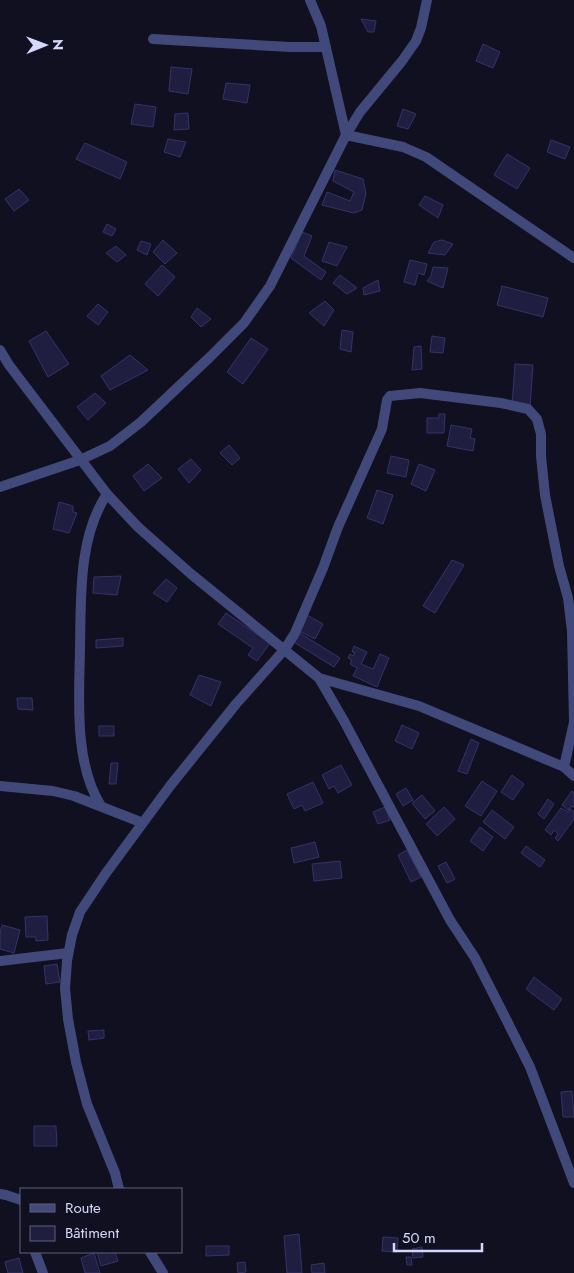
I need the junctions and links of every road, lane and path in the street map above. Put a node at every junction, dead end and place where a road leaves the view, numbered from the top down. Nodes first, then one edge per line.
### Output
1 (310, 0) edge
2 (427, 0) edge
3 (154, 39) dead end
4 (326, 47) junction
5 (346, 135) junction
6 (574, 258) edge
7 (0, 350) edge
8 (80, 460) junction
9 (0, 487) edge
10 (107, 494) junction
11 (285, 649) junction
12 (573, 670) edge
13 (319, 678) junction
14 (564, 767) junction
15 (574, 776) edge
16 (0, 786) edge
17 (101, 806) junction
18 (143, 823) junction
19 (68, 953) junction
20 (0, 961) edge
21 (574, 1183) edge
22 (119, 1188) edge
23 (0, 1194) edge
24 (20, 1200) edge
25 (35, 1253) edge
26 (151, 1253) edge
27 (43, 1273) edge
28 (163, 1273) edge

1 - 4 street
2 - 5 street
3 - 4 street
4 - 5 street
5 - 6 street
5 - 8 street
7 - 8 street
8 - 9 street
8 - 10 street
10 - 11 street
10 - 17 street
11 - 12 street
11 - 13 street
11 - 18 street
12 - 14 street
13 - 14 street
13 - 21 street
14 - 15 street
16 - 17 street
17 - 18 street
18 - 19 street
19 - 20 street
19 - 22 street
23 - 24 street
25 - 27 street
26 - 28 street

